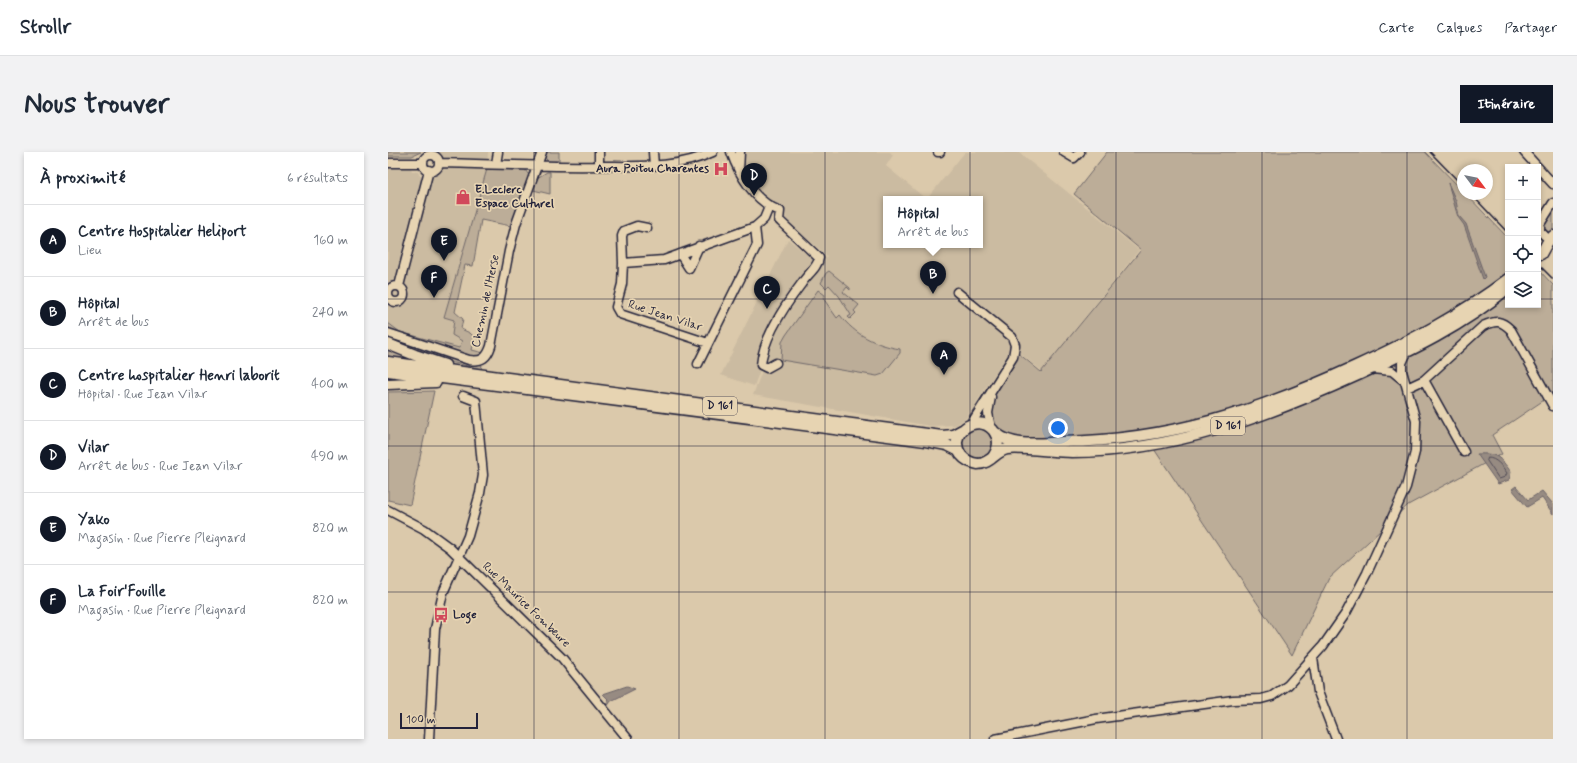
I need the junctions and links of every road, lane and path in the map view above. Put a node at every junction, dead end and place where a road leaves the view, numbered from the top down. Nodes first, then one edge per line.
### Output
1 (498, 152) edge
2 (542, 152) edge
3 (599, 152) edge
4 (654, 152) edge
5 (713, 152) edge
6 (731, 152) edge
7 (740, 152) edge
8 (1064, 152) edge
9 (1080, 152) edge
10 (1524, 152) edge
11 (434, 154) edge
12 (388, 163) edge
13 (423, 163) junction
14 (439, 163) junction
15 (496, 164) junction
16 (537, 166) junction
17 (599, 166) junction
18 (654, 166) junction
19 (429, 170) junction
20 (739, 172) junction
21 (1553, 184) edge
22 (1553, 203) edge
23 (769, 207) junction
24 (755, 227) junction
25 (647, 228) dead end
26 (1550, 238) edge
27 (699, 246) junction
28 (1553, 249) edge
29 (680, 254) junction
30 (1541, 254) edge
31 (1541, 255) edge
32 (623, 263) junction
33 (1505, 281) edge
34 (399, 286) junction
35 (1505, 290) edge
36 (388, 291) edge
37 (957, 292) dead end
38 (388, 333) edge
39 (708, 343) junction
40 (388, 344) edge
41 (1407, 352) junction
42 (388, 362) edge
43 (776, 363) dead end
44 (698, 364) dead end
45 (1372, 369) junction
46 (388, 371) edge
47 (1002, 376) junction
48 (479, 379) junction
49 (1424, 380) junction
50 (388, 384) edge
51 (1405, 384) junction
52 (463, 396) dead end
53 (1553, 406) edge
54 (971, 424) junction
55 (962, 430) junction
56 (993, 430) junction
57 (959, 451) junction
58 (1464, 452) dead end
59 (991, 459) junction
60 (388, 510) edge
61 (459, 557) junction
62 (1313, 658) junction
63 (429, 739) edge
64 (628, 739) edge
65 (995, 739) edge
66 (1336, 739) edge

1 - 15 street
2 - 16 street, Chemin de l'Herse
3 - 17 street
4 - 18 street
5 - 18 street
6 - 20 street
7 - 20 street
8 - 9 street
10 - 21 street
11 - 13 street
11 - 14 street
12 - 13 street
13 - 19 street
14 - 15 street
14 - 19 street
15 - 16 street
16 - 17 street
16 - 38 street, Chemin de l'Herse
17 - 18 street
19 - 34 street
20 - 23 street
22 - 26 street
23 - 24 street
23 - 43 street
24 - 27 street
24 - 39 street, Rue Jean Vilar
25 - 32 street, Rue Jean Vilar
26 - 30 main road
27 - 29 street
27 - 29 street
28 - 31 main road
29 - 32 street
32 - 39 street, Rue Jean Vilar
33 - 56 main road, D 161
34 - 36 street
34 - 36 street
35 - 41 main road, D 161
37 - 47 street
39 - 44 street, Rue Jean Vilar
40 - 48 main road
41 - 45 main road, D 161
41 - 51 street
42 - 48 main road, D 161
45 - 51 street
45 - 59 main road, D 161
46 - 48 main road, D 161
47 - 54 street
47 - 56 street
48 - 50 main road
48 - 55 main road, D 161
48 - 57 main road, D 161
49 - 51 street
49 - 53 street
49 - 58 street
51 - 62 street
52 - 61 street
54 - 55 main road
54 - 56 main road
55 - 57 main road
56 - 59 main road
57 - 59 main road
60 - 61 street, Rue Maurice Fombeure
61 - 63 street
61 - 64 street, Rue Maurice Fombeure
62 - 65 street
62 - 66 street

